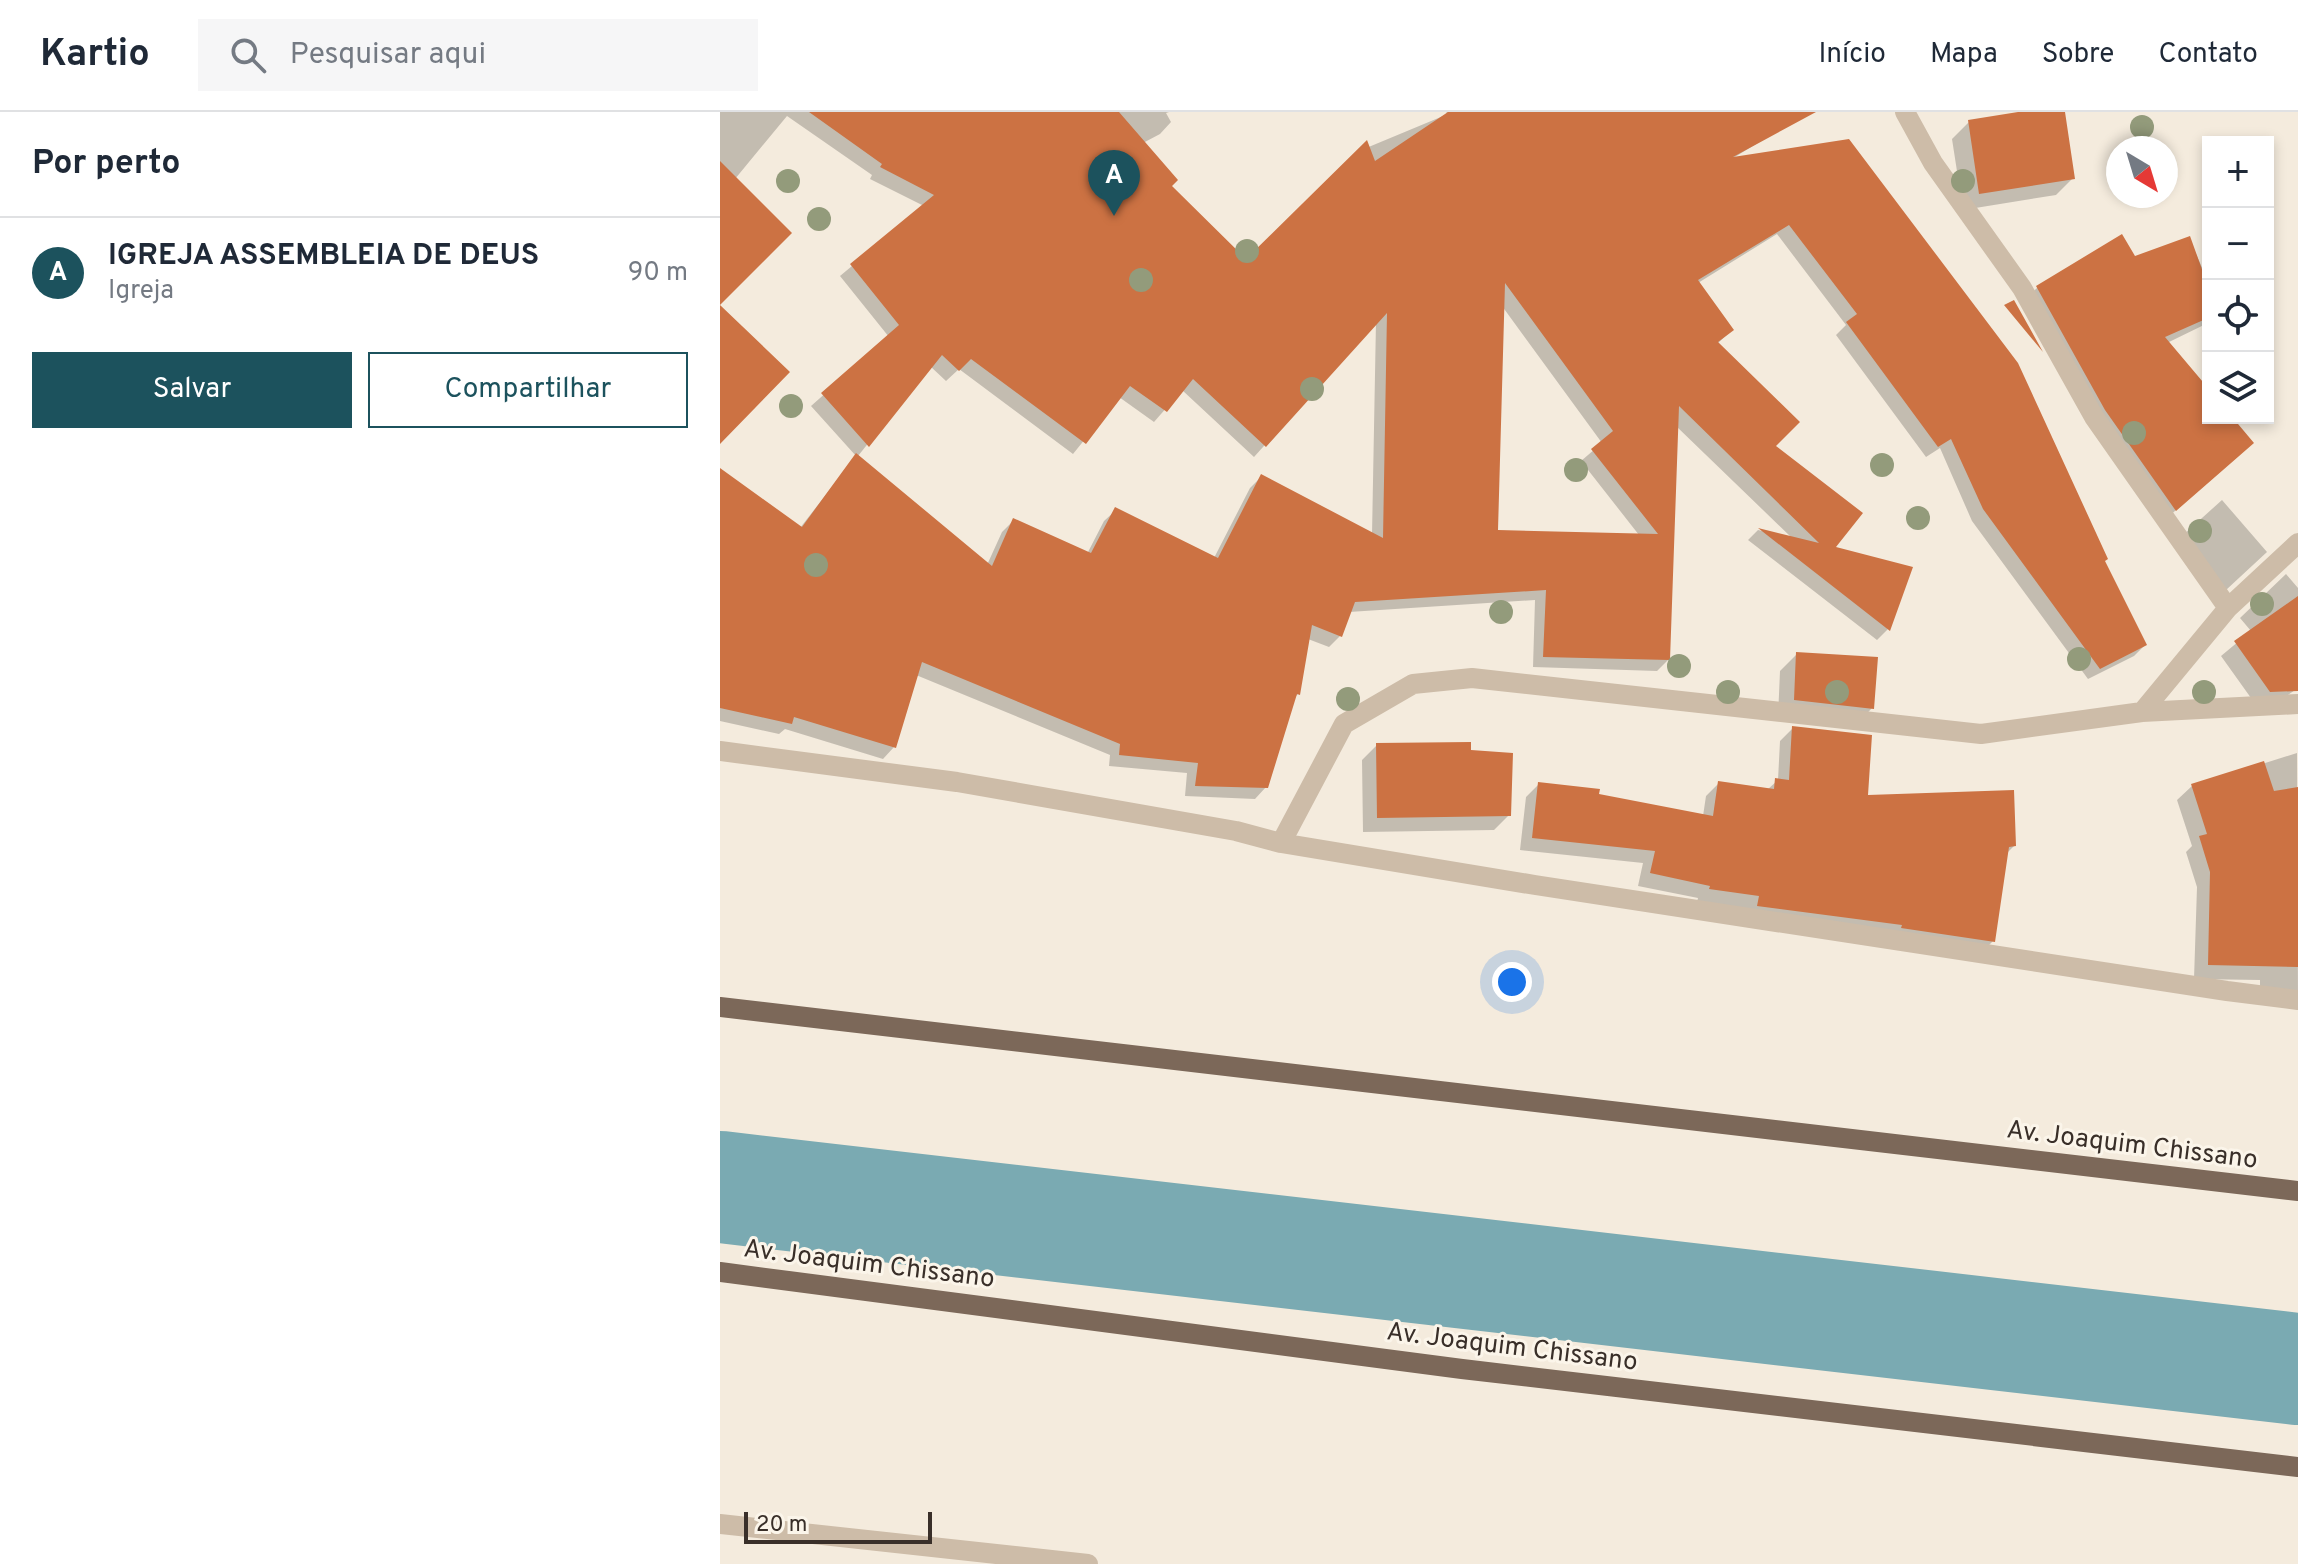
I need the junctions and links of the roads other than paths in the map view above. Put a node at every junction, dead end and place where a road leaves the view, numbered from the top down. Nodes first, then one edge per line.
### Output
1 (1905, 112) edge
2 (2298, 543) edge
3 (2228, 608) junction
4 (2298, 704) edge
5 (2142, 712) junction
6 (720, 751) edge
7 (1281, 843) junction
8 (2298, 1000) edge
9 (720, 1007) edge
10 (2298, 1191) edge
11 (720, 1272) edge
12 (2298, 1467) edge
13 (720, 1524) edge
14 (1088, 1564) edge

1 - 3 street
2 - 3 street
3 - 5 street
4 - 5 street
5 - 7 street
6 - 7 street
7 - 8 street
9 - 10 main road, Av. Joaquim Chissano
11 - 12 main road, Av. Joaquim Chissano
13 - 14 street

